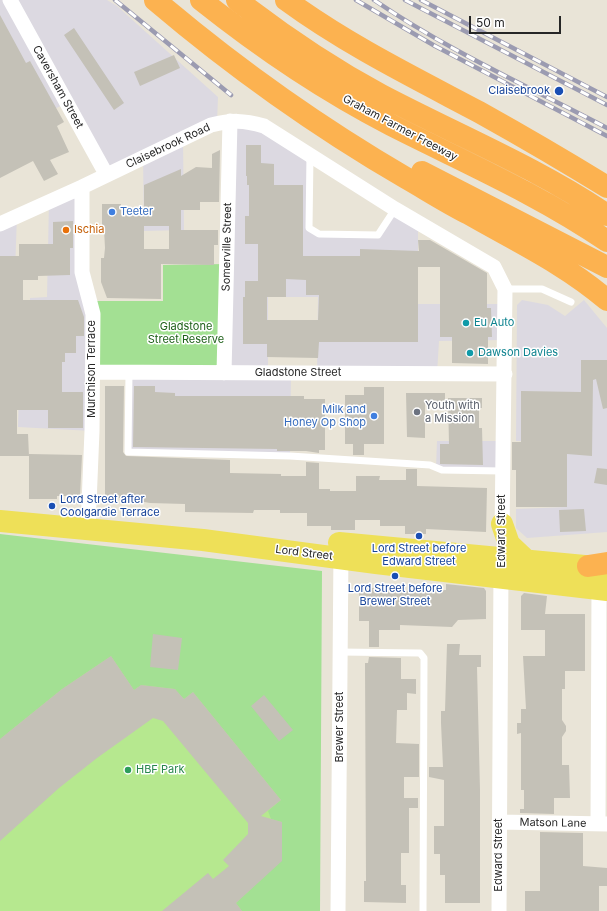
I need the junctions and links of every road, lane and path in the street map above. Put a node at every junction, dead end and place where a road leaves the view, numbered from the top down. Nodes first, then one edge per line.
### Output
1 (10, 0) edge
2 (155, 0) edge
3 (201, 0) edge
4 (237, 0) edge
5 (286, 0) edge
6 (248, 75) junction
7 (490, 118) junction
8 (230, 121) junction
9 (310, 155) junction
10 (106, 174) junction
11 (607, 174) edge
12 (82, 187) junction
13 (607, 187) edge
14 (395, 209) junction
15 (607, 214) edge
16 (0, 224) edge
17 (607, 241) edge
18 (607, 267) edge
19 (505, 289) junction
20 (607, 300) edge
21 (571, 302) dead end
22 (92, 372) junction
23 (129, 373) junction
24 (224, 373) junction
25 (505, 374) junction
26 (502, 471) junction
27 (0, 508) edge
28 (0, 521) edge
29 (88, 522) junction
30 (502, 524) junction
31 (341, 550) junction
32 (526, 560) junction
33 (601, 566) edge
34 (501, 568) junction
35 (603, 589) edge
36 (340, 652) junction
37 (499, 822) junction
38 (603, 824) edge
39 (338, 911) edge
40 (423, 911) edge
41 (499, 911) edge

1 - 10 street, Caversham Street
2 - 6 highway
3 - 17 highway, Graham Farmer Freeway
4 - 15 highway, Graham Farmer Freeway
5 - 7 highway
6 - 18 highway
6 - 20 highway
7 - 11 highway
7 - 13 highway
8 - 9 street, Claisebrook Road
8 - 10 street, Claisebrook Road
8 - 24 street, Somerville Street
9 - 14 street, Claisebrook Road
9 - 14 lane
10 - 12 street, Claisebrook Road
12 - 16 street, Claisebrook Road
12 - 22 street, Murchison Terrace
14 - 19 street, Edward Street
19 - 21 lane
19 - 25 street, Edward Street
22 - 23 street, Gladstone Street
22 - 29 street, Murchison Terrace
23 - 24 street, Gladstone Street
23 - 26 lane
24 - 25 street, Gladstone Street
25 - 26 street, Edward Street
26 - 30 street, Edward Street
27 - 29 main road, Lord Street
28 - 29 main road, Lord Street
29 - 31 main road, Lord Street
30 - 32 main road
30 - 34 street, Edward Street
31 - 34 main road, Lord Street
31 - 36 street, Brewer Street
32 - 33 main road, Lord Street
32 - 34 main road, Lord Street
34 - 35 main road, Lord Street
34 - 37 street, Edward Street
35 - 38 street
36 - 39 street, Brewer Street
36 - 40 lane
37 - 38 street, Matson Lane
37 - 41 street, Edward Street

